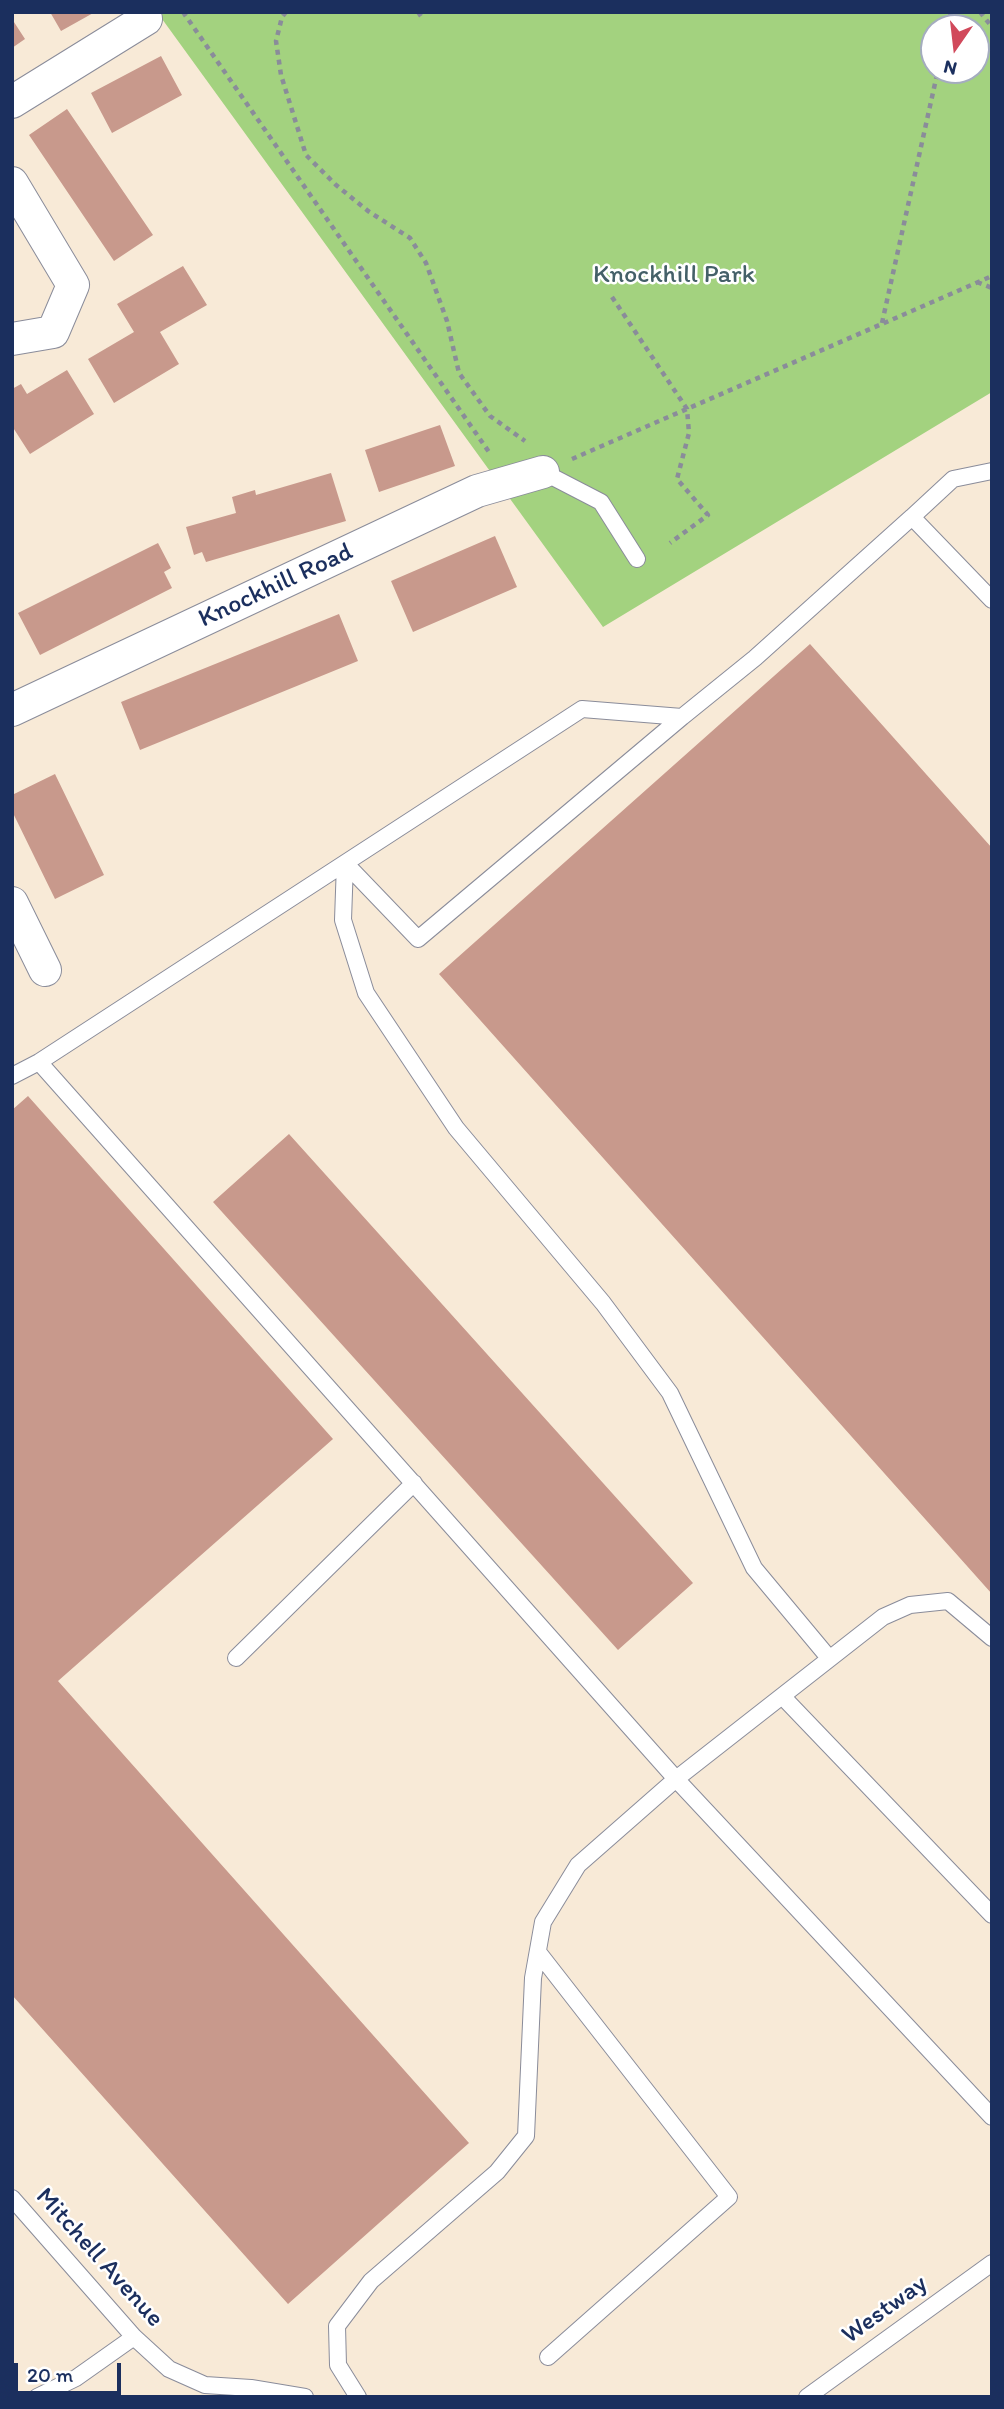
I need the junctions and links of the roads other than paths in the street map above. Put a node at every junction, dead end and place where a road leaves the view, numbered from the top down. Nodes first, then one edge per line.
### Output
1 (146, 19) dead end
2 (12, 102) edge
3 (12, 183) edge
4 (12, 339) edge
5 (992, 471) edge
6 (543, 472) joint
7 (912, 517) junction
8 (636, 559) dead end
9 (992, 600) edge
10 (12, 710) edge
11 (682, 716) junction
12 (345, 863) junction
13 (12, 903) edge
14 (45, 970) dead end
15 (39, 1062) junction
16 (12, 1076) edge
17 (414, 1483) junction
18 (992, 1638) edge
19 (236, 1658) dead end
20 (829, 1658) junction
21 (782, 1696) junction
22 (676, 1779) junction
23 (992, 1915) edge
24 (538, 1952) junction
25 (992, 2117) edge
26 (12, 2198) edge
27 (992, 2263) edge
28 (134, 2337) junction
29 (548, 2357) dead end
30 (37, 2397) edge
31 (305, 2397) edge
32 (358, 2397) edge
33 (807, 2397) edge

1 - 2 street
3 - 4 street
5 - 7 lane
6 - 8 lane
6 - 10 street, Knockhill Road
7 - 9 lane
7 - 11 lane
11 - 12 lane
11 - 12 lane
12 - 15 lane
12 - 20 lane
13 - 14 street
15 - 16 lane
15 - 17 lane
17 - 19 lane
17 - 22 lane
18 - 20 lane
20 - 21 lane
21 - 22 lane
21 - 23 lane
22 - 24 lane
22 - 25 lane
24 - 29 lane
24 - 32 lane
26 - 28 lane, Mitchell Avenue
27 - 33 lane, Westway
28 - 30 lane
28 - 31 lane, Mitchell Avenue

